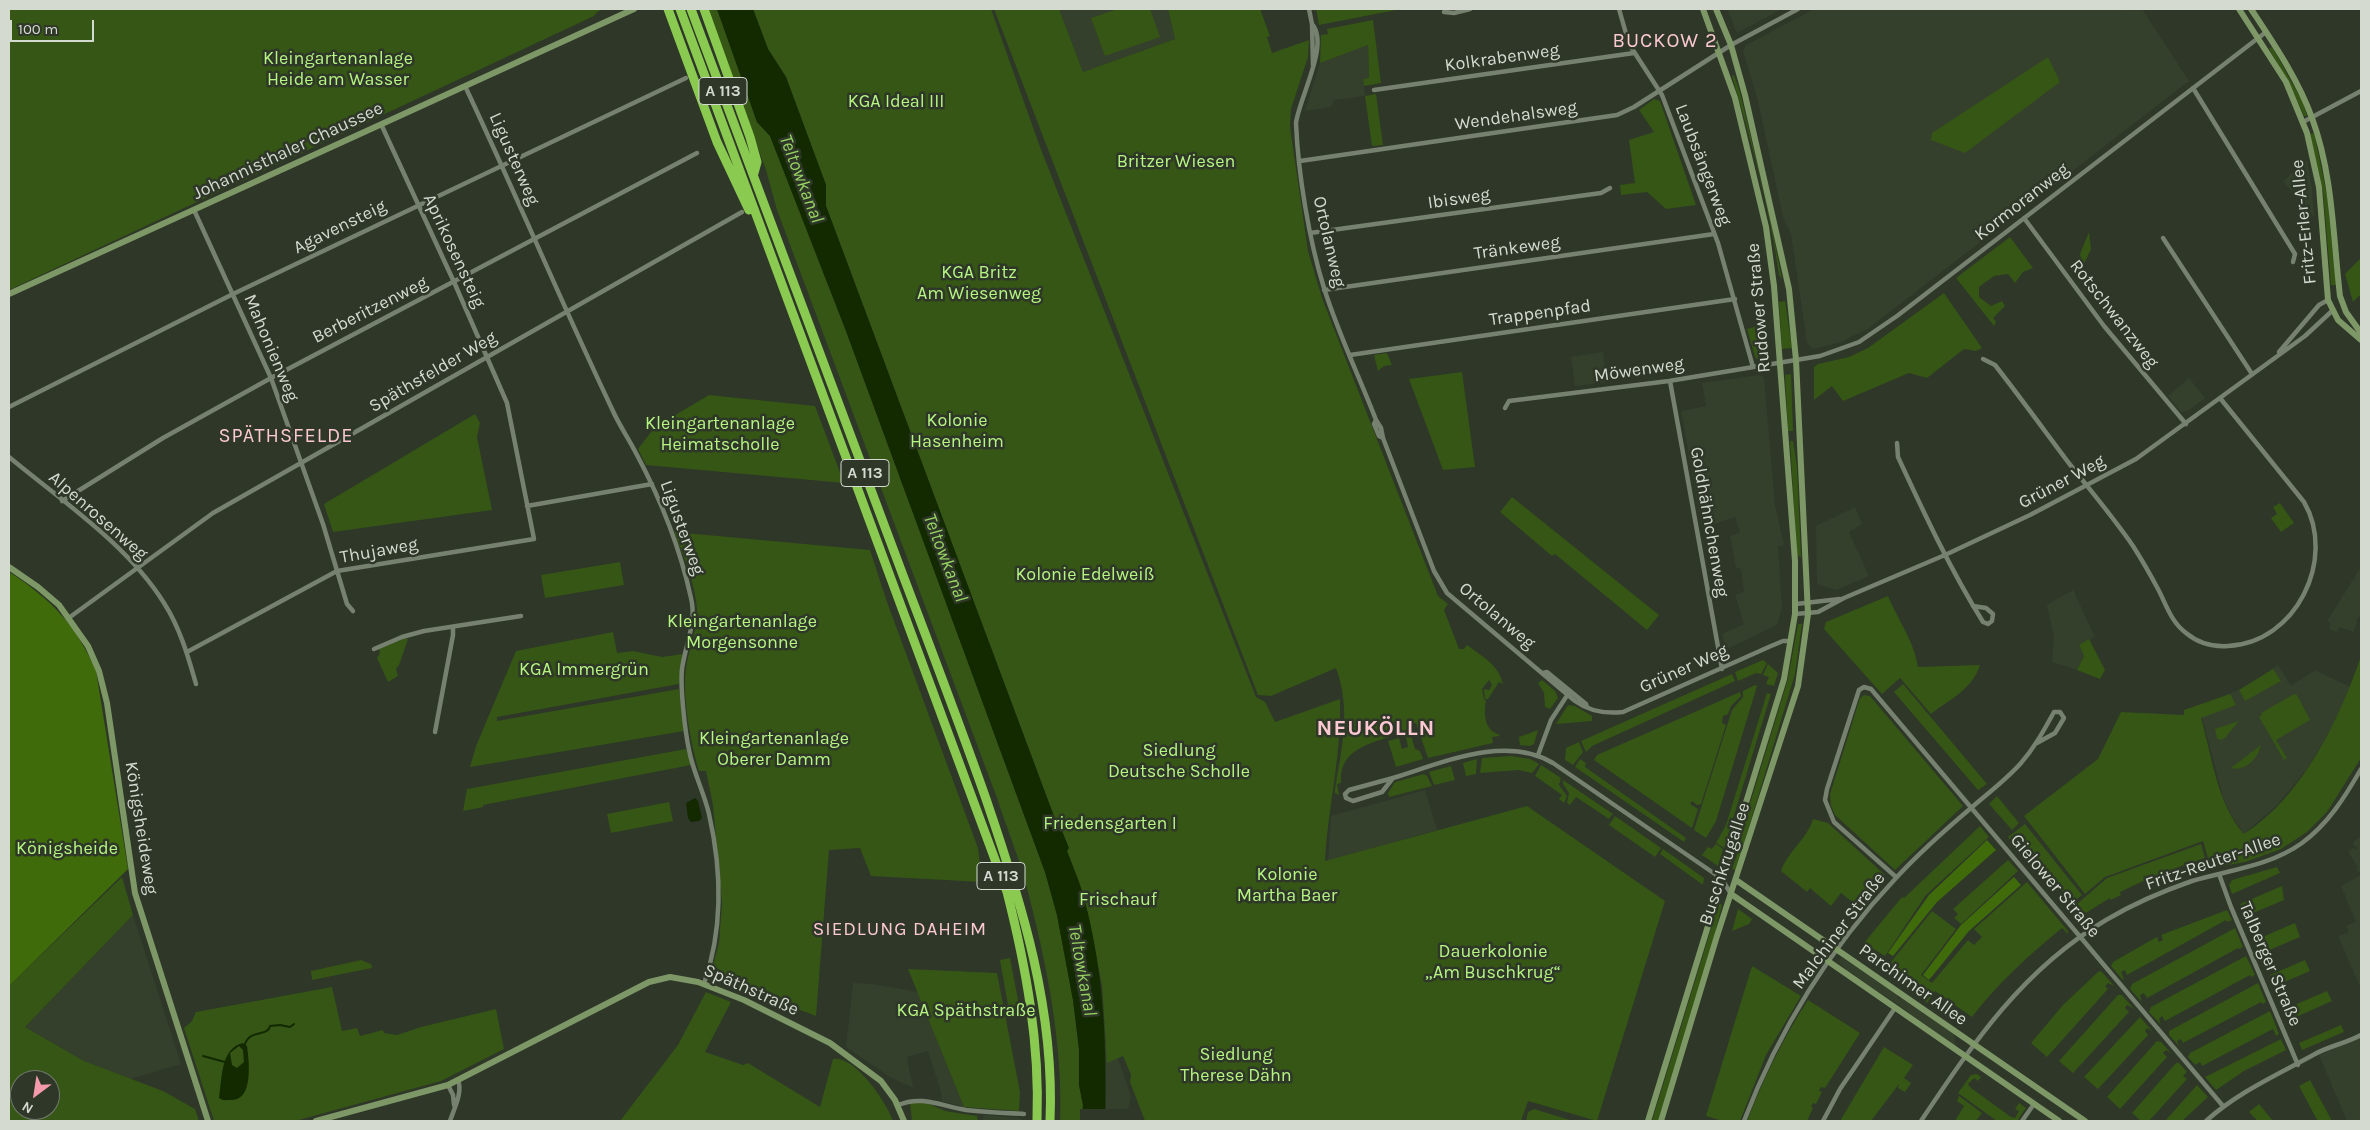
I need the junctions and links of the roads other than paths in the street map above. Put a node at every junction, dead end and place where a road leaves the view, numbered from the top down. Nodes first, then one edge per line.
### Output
1 (634, 9) edge
2 (668, 9) edge
3 (680, 9) edge
4 (691, 9) edge
5 (704, 9) edge
6 (1310, 9) edge
7 (1470, 9) edge
8 (1619, 9) edge
9 (1703, 9) edge
10 (1716, 9) edge
11 (1798, 9) edge
12 (2240, 9) edge
13 (2251, 9) edge
14 (1444, 12) dead end
15 (2266, 32) junction
16 (2259, 38) junction
17 (1731, 45) junction
18 (1720, 52) junction
19 (1634, 53) junction
20 (686, 78) dead end
21 (465, 86) junction
22 (2193, 88) junction
23 (1374, 90) dead end
24 (1660, 90) junction
25 (2361, 91) edge
26 (2312, 118) junction
27 (2303, 122) junction
28 (380, 124) junction
29 (697, 153) dead end
30 (1300, 160) junction
31 (501, 166) junction
32 (754, 174) junction
33 (1610, 188) dead end
34 (418, 206) junction
35 (194, 210) junction
36 (742, 212) dead end
37 (756, 216) junction
38 (2024, 218) junction
39 (1310, 234) junction
40 (1714, 234) junction
41 (2163, 238) dead end
42 (535, 240) junction
43 (2293, 262) dead end
44 (454, 282) junction
45 (1324, 290) junction
46 (9, 294) edge
47 (233, 294) junction
48 (2340, 296) junction
49 (1735, 299) junction
50 (2328, 300) junction
51 (2343, 305) junction
52 (2332, 311) junction
53 (568, 312) junction
54 (2361, 333) edge
55 (2361, 340) edge
56 (1350, 355) junction
57 (487, 357) junction
58 (2274, 357) junction
59 (1983, 359) dead end
60 (1796, 360) junction
61 (1779, 362) junction
62 (1753, 367) junction
63 (2252, 374) junction
64 (271, 378) junction
65 (1670, 381) junction
66 (2220, 398) junction
67 (9, 407) edge
68 (1505, 408) dead end
69 (2186, 424) junction
70 (1897, 444) dead end
71 (9, 457) edge
72 (302, 463) junction
73 (652, 484) junction
74 (2086, 485) junction
75 (62, 501) junction
76 (527, 506) junction
77 (534, 539) joint
78 (1945, 556) junction
79 (9, 567) edge
80 (138, 567) junction
81 (337, 571) junction
82 (1844, 598) junction
83 (1796, 604) junction
84 (1808, 604) junction
85 (1973, 606) junction
86 (353, 611) dead end
87 (1795, 614) junction
88 (1808, 614) junction
89 (521, 616) dead end
90 (70, 618) junction
91 (453, 628) junction
92 (1791, 641) junction
93 (374, 649) dead end
94 (187, 652) junction
95 (1722, 669) junction
96 (196, 684) dead end
97 (1569, 693) junction
98 (1587, 706) joint
99 (435, 732) dead end
100 (2037, 743) junction
101 (1538, 755) junction
102 (2361, 769) edge
103 (1393, 778) junction
104 (1971, 808) junction
105 (2219, 874) junction
106 (1896, 878) junction
107 (1736, 880) junction
108 (1723, 881) junction
109 (1731, 894) junction
110 (2080, 937) junction
111 (1837, 950) junction
112 (1829, 962) junction
113 (704, 984) junction
114 (1895, 1008) junction
115 (2361, 1034) edge
116 (1973, 1044) junction
117 (1965, 1056) junction
118 (2298, 1065) junction
119 (458, 1080) junction
120 (448, 1085) junction
121 (2034, 1104) junction
122 (898, 1105) junction
123 (2223, 1106) junction
124 (454, 1108) junction
125 (1024, 1114) dead end
126 (208, 1121) edge
127 (316, 1121) edge
128 (450, 1121) edge
129 (904, 1121) edge
130 (1037, 1121) edge
131 (1050, 1121) edge
132 (1648, 1121) edge
133 (1661, 1121) edge
134 (1744, 1121) edge
135 (1823, 1121) edge
136 (1921, 1121) edge
137 (2022, 1121) edge
138 (2059, 1121) edge
139 (2084, 1121) edge
140 (2206, 1121) edge

1 - 21 main road, Johannisthaler Chaussee
2 - 37 highway
3 - 37 highway, A 113
4 - 32 highway, A 113
5 - 32 highway
6 - 30 street, Ortolanweg
7 - 14 street
8 - 19 street, Laubsängerweg
9 - 18 main road, Rudower Straße
10 - 17 main road, Rudower Straße
11 - 17 street, Wendehalsweg
12 - 16 main road, Fritz-Erler-Allee
13 - 15 main road, Fritz-Erler-Allee
15 - 16 street, Kormoranweg
15 - 26 main road, Fritz-Erler-Allee
16 - 22 street, Kormoranweg
16 - 27 main road, Fritz-Erler-Allee
17 - 18 street, Wendehalsweg
17 - 60 main road, Rudower Straße
18 - 24 street, Wendehalsweg
18 - 61 main road, Rudower Straße
19 - 23 street, Kolkrabenweg
19 - 24 street, Laubsängerweg
20 - 31 street, Agavensteig
21 - 28 main road, Johannisthaler Chaussee
21 - 31 street, Ligusterweg
22 - 38 street, Kormoranweg
22 - 43 street
24 - 30 street, Wendehalsweg
24 - 40 street, Laubsängerweg
25 - 26 street
26 - 27 street
26 - 48 main road, Fritz-Erler-Allee
27 - 50 main road, Fritz-Erler-Allee
28 - 34 street, Aprikosensteig
28 - 35 main road, Johannisthaler Chaussee
29 - 42 street, Berberitzenweg
30 - 39 street, Ortolanweg
31 - 34 street, Agavensteig
31 - 42 street, Ligusterweg
32 - 131 highway, A 113
33 - 39 street, Ibisweg
34 - 44 street, Aprikosensteig
34 - 47 street, Agavensteig
35 - 46 main road, Johannisthaler Chaussee
35 - 47 street, Mahonienweg
36 - 53 street, Späthsfelder Weg
37 - 130 highway, A 113
38 - 60 street, Kormoranweg
38 - 69 street, Rotschwanzweg
39 - 45 street, Ortolanweg
40 - 45 street, Tränkeweg
40 - 49 street, Laubsängerweg
41 - 63 street
42 - 44 street, Berberitzenweg
42 - 53 street, Ligusterweg
44 - 57 street, Aprikosensteig
44 - 64 street, Berberitzenweg
45 - 56 street, Ortolanweg
47 - 64 street, Mahonienweg
47 - 67 street, Agavensteig
48 - 50 main road, Fritz-Erler-Allee
48 - 51 main road, Fritz-Erler-Allee
49 - 56 street, Trappenpfad
49 - 62 street, Laubsängerweg
50 - 52 main road, Fritz-Erler-Allee
50 - 58 street, Grüner Weg
51 - 52 main road
51 - 54 main road, Fritz-Erler-Allee
52 - 55 main road
52 - 58 street, Grüner Weg
53 - 57 street, Späthsfelder Weg
53 - 73 street, Ligusterweg
56 - 97 street, Ortolanweg
57 - 72 street, Späthsfelder Weg
57 - 76 street, Aprikosensteig
58 - 63 street, Grüner Weg
59 - 74 street
60 - 61 street, Kormoranweg
60 - 84 main road, Rudower Straße
61 - 62 street, Möwenweg
61 - 83 main road, Rudower Straße
62 - 65 street, Möwenweg
63 - 66 street, Grüner Weg
64 - 72 street, Mahonienweg
64 - 75 street, Berberitzenweg
65 - 68 street, Möwenweg
65 - 95 street, Goldhähnchenweg
66 - 69 street, Grüner Weg
66 - 74 street
69 - 74 street, Grüner Weg
70 - 78 street
71 - 75 street, Alpenrosenweg
72 - 80 street, Späthsfelder Weg
72 - 81 street, Mahonienweg
73 - 76 street
73 - 113 street, Ligusterweg
74 - 78 street, Grüner Weg
75 - 80 street, Alpenrosenweg
76 - 77 street, Aprikosensteig
77 - 81 street, Thujaweg
78 - 82 street, Grüner Weg
78 - 85 street
79 - 90 main road, Königsheideweg
80 - 90 street, Späthsfelder Weg
80 - 94 street, Alpenrosenweg
81 - 86 street, Mahonienweg
81 - 94 street, Thujaweg
82 - 84 street, Grüner Weg
82 - 88 street, Grüner Weg
83 - 84 street, Grüner Weg
83 - 87 main road, Rudower Straße
84 - 88 main road, Rudower Straße
85 - 85 street
87 - 88 street, Grüner Weg
87 - 92 main road, Buschkrugallee
88 - 107 main road, Buschkrugallee
89 - 91 street
90 - 126 main road, Königsheideweg
91 - 93 street
91 - 99 street
92 - 95 street, Grüner Weg
92 - 108 main road, Buschkrugallee
94 - 96 street, Alpenrosenweg
95 - 98 street, Grüner Weg
97 - 98 street, Ortolanweg
97 - 101 street
100 - 100 street, Malchiner Straße
100 - 104 street, Malchiner Straße
101 - 103 street, Parchimer Allee
101 - 108 street, Parchimer Allee
102 - 105 street, Fritz-Reuter-Allee
103 - 103 street, Parchimer Allee
104 - 106 street, Malchiner Straße
104 - 106 street, Gielower Straße
104 - 110 street, Gielower Straße
105 - 110 street, Fritz-Reuter-Allee
105 - 118 street, Talberger Straße
106 - 111 street, Malchiner Straße
107 - 108 street
107 - 109 main road, Buschkrugallee
107 - 111 main road, Parchimer Allee
108 - 109 street, Parchimer Allee
108 - 132 main road, Buschkrugallee
109 - 112 main road, Parchimer Allee
109 - 133 main road, Buschkrugallee
110 - 116 street, Fritz-Reuter-Allee
110 - 123 street, Gielower Straße
111 - 112 street, Malchiner Straße
111 - 116 main road, Parchimer Allee
112 - 114 main road, Parchimer Allee
112 - 134 street, Malchiner Straße
113 - 119 main road, Späthstraße
113 - 122 main road, Späthstraße
114 - 117 main road, Parchimer Allee
114 - 135 street
115 - 118 street
116 - 117 street, Fritz-Reuter-Allee
116 - 139 main road, Parchimer Allee
117 - 121 main road, Parchimer Allee
117 - 136 street, Fritz-Reuter-Allee
118 - 123 street
119 - 120 main road, Späthstraße
119 - 124 street
120 - 124 street
120 - 127 main road, Späthstraße
121 - 137 street
121 - 138 main road, Parchimer Allee
122 - 125 street
122 - 129 main road, Späthstraße
123 - 140 street
124 - 128 street

